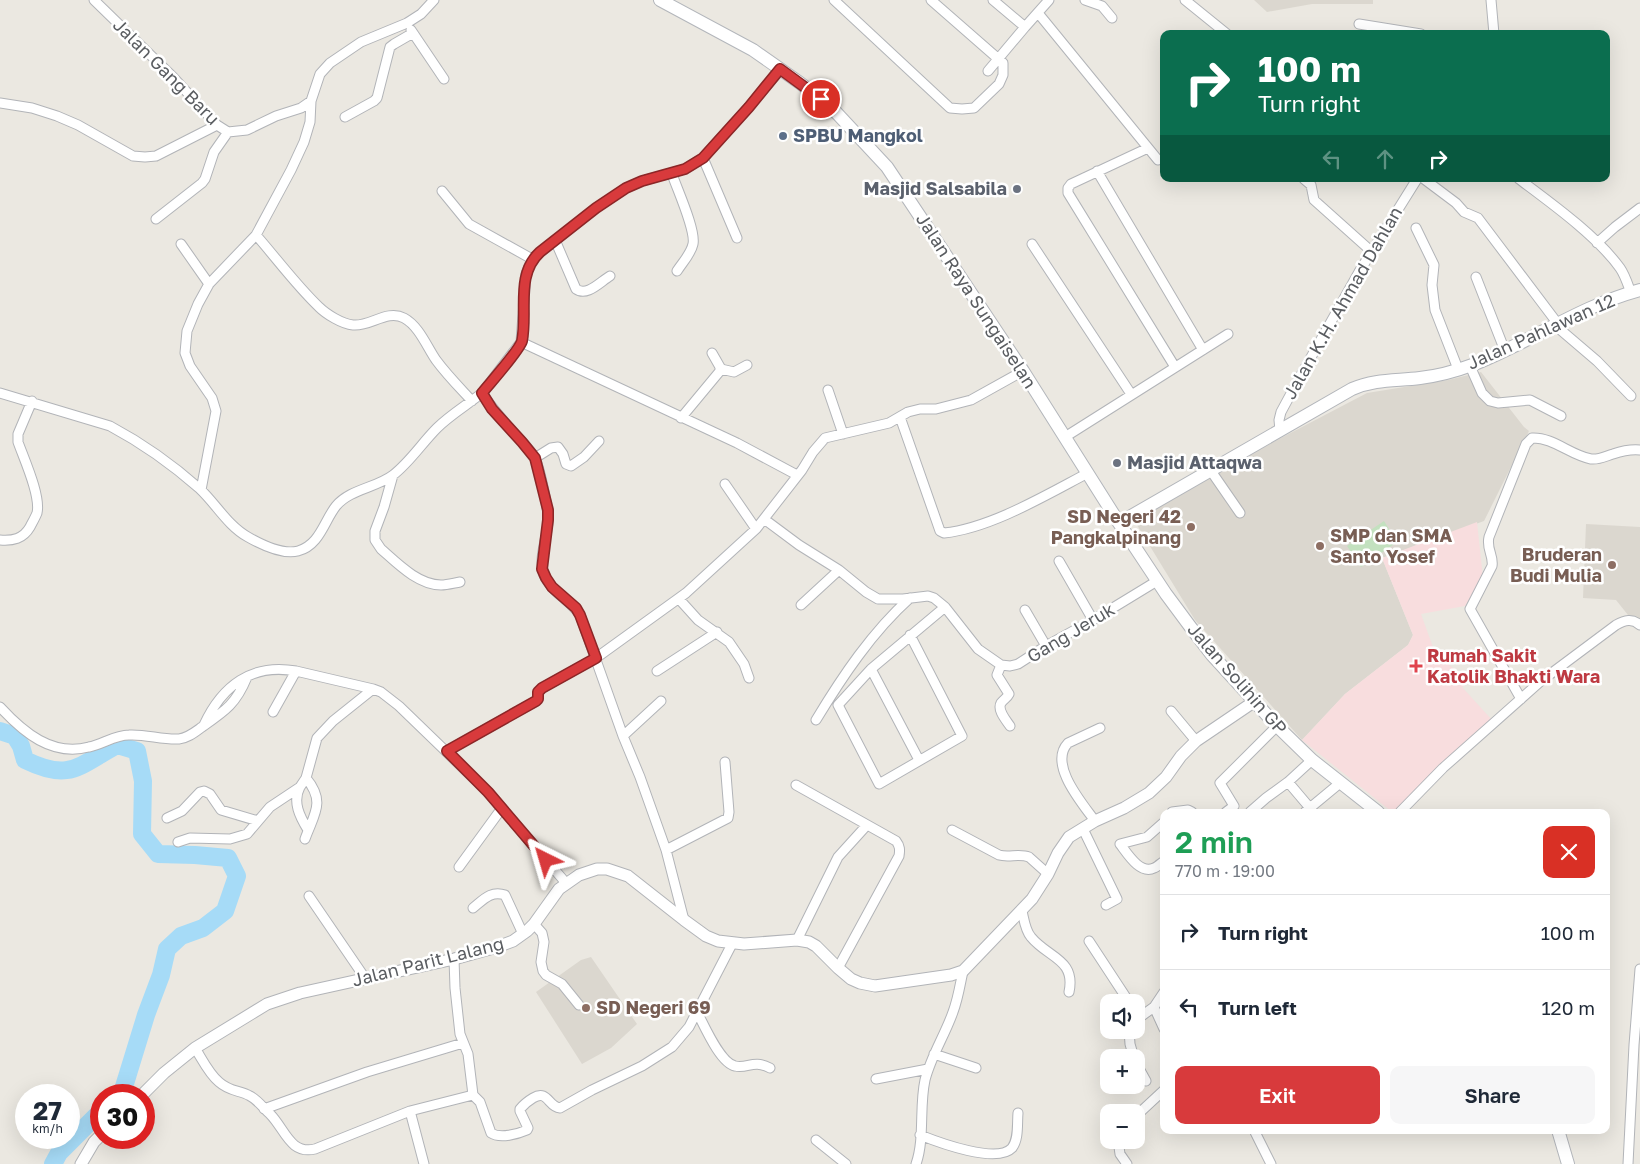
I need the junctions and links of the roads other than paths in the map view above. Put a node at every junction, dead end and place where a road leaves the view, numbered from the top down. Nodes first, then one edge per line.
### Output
1 (94, 0) edge
2 (434, 0) edge
3 (660, 0) edge
4 (834, 0) edge
5 (993, 0) edge
6 (1049, 0) edge
7 (1085, 0) edge
8 (1185, 0) edge
9 (1492, 0) edge
10 (934, 1) edge
11 (675, 3) edge
12 (1038, 13) junction
13 (1112, 18) dead end
14 (407, 23) junction
15 (1359, 24) dead end
16 (1025, 27) junction
17 (1222, 30) edge
18 (1396, 30) edge
19 (1494, 30) edge
20 (413, 33) junction
21 (998, 58) junction
22 (780, 69) junction
23 (988, 70) dead end
24 (444, 79) dead end
25 (311, 101) junction
26 (0, 103) edge
27 (345, 116) dead end
28 (217, 125) junction
29 (228, 132) junction
30 (1148, 148) junction
31 (703, 158) junction
32 (1158, 160) dead end
33 (1097, 171) junction
34 (672, 174) junction
35 (1308, 182) edge
36 (1415, 182) edge
37 (1428, 182) edge
38 (1523, 182) edge
39 (442, 191) dead end
40 (1640, 208) edge
41 (156, 219) dead end
42 (1416, 228) dead end
43 (256, 235) junction
44 (737, 238) dead end
45 (555, 240) junction
46 (1597, 243) junction
47 (181, 244) dead end
48 (1032, 244) dead end
49 (1371, 251) junction
50 (532, 259) junction
51 (677, 271) dead end
52 (610, 276) dead end
53 (1476, 277) dead end
54 (209, 284) junction
55 (1636, 292) edge
56 (1557, 325) junction
57 (1228, 334) dead end
58 (522, 342) junction
59 (1203, 350) junction
60 (1505, 351) junction
61 (712, 353) dead end
62 (747, 365) dead end
63 (1176, 367) junction
64 (1464, 368) junction
65 (721, 369) junction
66 (1023, 371) junction
67 (828, 390) dead end
68 (0, 392) edge
69 (482, 393) junction
70 (1131, 394) junction
71 (1630, 396) dead end
72 (32, 401) junction
73 (472, 401) junction
74 (1562, 416) dead end
75 (681, 418) junction
76 (900, 418) junction
77 (1280, 430) junction
78 (842, 434) junction
79 (1065, 437) junction
80 (599, 441) dead end
81 (1640, 450) edge
82 (535, 458) junction
83 (1210, 471) junction
84 (1088, 473) junction
85 (393, 475) junction
86 (798, 475) junction
87 (725, 484) dead end
88 (201, 490) junction
89 (1240, 513) dead end
90 (764, 519) junction
91 (1119, 523) junction
92 (756, 529) junction
93 (0, 540) edge
94 (1059, 561) dead end
95 (839, 570) junction
96 (1157, 581) junction
97 (460, 582) dead end
98 (910, 598) junction
99 (678, 599) junction
100 (801, 605) dead end
101 (945, 607) junction
102 (1024, 610) dead end
103 (1092, 620) junction
104 (1640, 625) edge
105 (717, 632) junction
106 (910, 635) junction
107 (1046, 646) junction
108 (596, 658) junction
109 (1001, 665) junction
110 (871, 669) junction
111 (296, 671) junction
112 (657, 671) dead end
113 (749, 678) dead end
114 (373, 689) junction
115 (1521, 699) junction
116 (661, 701) dead end
117 (1254, 702) junction
118 (0, 707) edge
119 (1171, 711) dead end
120 (273, 712) dead end
121 (816, 720) dead end
122 (1010, 726) dead end
123 (1277, 726) junction
124 (1100, 728) dead end
125 (623, 736) junction
126 (1196, 741) junction
127 (447, 751) junction
128 (919, 760) junction
129 (1312, 760) junction
130 (725, 762) dead end
131 (306, 778) junction
132 (1288, 782) junction
133 (1340, 783) junction
134 (796, 785) dead end
135 (300, 787) junction
136 (502, 808) junction
137 (1230, 809) edge
138 (1253, 809) edge
139 (1306, 809) edge
140 (1308, 809) edge
141 (1374, 809) edge
142 (1403, 809) edge
143 (167, 818) dead end
144 (258, 821) junction
145 (1095, 821) junction
146 (867, 825) junction
147 (1160, 826) edge
148 (1083, 829) junction
149 (952, 830) dead end
150 (178, 842) dead end
151 (666, 850) junction
152 (1160, 864) edge
153 (459, 867) dead end
154 (1048, 874) junction
155 (566, 883) junction
156 (309, 896) dead end
157 (1106, 905) dead end
158 (473, 908) dead end
159 (1022, 911) junction
160 (684, 920) junction
161 (534, 924) junction
162 (523, 934) junction
163 (797, 940) junction
164 (1089, 940) dead end
165 (732, 944) junction
166 (454, 959) junction
167 (838, 968) junction
168 (963, 971) junction
169 (1640, 971) edge
170 (365, 978) junction
171 (1069, 992) dead end
172 (1124, 994) edge
173 (1160, 998) edge
174 (579, 1005) dead end
175 (1154, 1007) junction
176 (697, 1012) junction
177 (1145, 1012) edge
178 (1160, 1020) edge
179 (463, 1043) junction
180 (195, 1048) junction
181 (934, 1054) junction
182 (1637, 1061) edge
183 (770, 1068) dead end
184 (928, 1068) junction
185 (976, 1068) dead end
186 (876, 1079) dead end
187 (153, 1084) edge
188 (1160, 1094) edge
189 (473, 1095) junction
190 (264, 1108) junction
191 (1145, 1108) edge
192 (410, 1111) junction
193 (1018, 1113) dead end
194 (1256, 1134) edge
195 (1559, 1134) edge
196 (920, 1135) junction
197 (816, 1140) dead end
198 (90, 1148) edge
199 (1119, 1149) edge
200 (80, 1164) edge
201 (424, 1164) edge
202 (846, 1164) edge
203 (916, 1164) edge
204 (1127, 1164) edge
205 (1271, 1164) edge
206 (1568, 1164) edge
207 (1628, 1164) edge

1 - 28 street, Jalan Gang Baru
2 - 14 street
3 - 11 main road, Jalan Raya Sungaiselan
4 - 21 street
5 - 16 street
6 - 12 street
7 - 13 street
8 - 17 street
9 - 19 street
10 - 21 street
11 - 22 main road, Jalan Raya Sungaiselan
12 - 16 street
12 - 30 street
14 - 20 street
14 - 25 street
15 - 18 street
16 - 21 street
20 - 24 street
20 - 27 street
21 - 23 street
22 - 31 street
22 - 66 main road, Jalan Raya Sungaiselan
25 - 29 street, Jalan Gang Baru
25 - 43 street
26 - 28 street
28 - 29 street, Jalan Gang Baru
29 - 41 street
30 - 32 street
30 - 33 street
31 - 34 street
31 - 44 street
33 - 59 street
33 - 63 street
34 - 45 street
34 - 51 street
35 - 49 street
36 - 49 street, Jalan K.H. Ahmad Dahlan
37 - 56 street
38 - 46 street
39 - 50 street
40 - 46 street
42 - 64 street
43 - 54 street
43 - 73 street
45 - 50 street
45 - 52 street
46 - 55 street
47 - 54 street
48 - 70 street
49 - 77 street, Jalan K.H. Ahmad Dahlan
50 - 58 street
53 - 60 street
54 - 88 street
55 - 56 main road, Jalan Pahlawan 12
56 - 60 main road, Jalan Pahlawan 12
56 - 71 street
57 - 59 street
58 - 69 street
58 - 75 street
59 - 63 street
60 - 64 main road, Jalan Pahlawan 12
61 - 65 street
62 - 65 street
63 - 70 street
64 - 74 street
64 - 77 main road, Jalan Pahlawan 12
65 - 75 street
66 - 76 street
66 - 79 main road, Jalan Raya Sungaiselan
67 - 78 street
68 - 72 street
69 - 73 street
69 - 82 street
70 - 79 street
72 - 88 street
72 - 93 street
73 - 85 street
75 - 86 street
76 - 78 street
76 - 84 street
77 - 83 main road, Jalan Pahlawan 12
78 - 86 street
79 - 84 main road, Jalan Raya Sungaiselan
80 - 82 street
81 - 115 street
82 - 108 street
83 - 89 street
83 - 91 main road, Jalan Pahlawan 12
84 - 91 main road, Jalan Raya Sungaiselan
85 - 88 street
85 - 97 street
86 - 90 street
87 - 92 street
90 - 92 street
90 - 95 street
91 - 96 main road, Jalan Solihin GP
92 - 99 street
94 - 103 street
95 - 98 street
95 - 100 street
96 - 103 street, Gang Jeruk
96 - 117 main road, Jalan Solihin GP
98 - 101 street
98 - 121 street
99 - 105 street
99 - 108 street
101 - 106 street
101 - 109 street
102 - 107 street
103 - 107 street, Gang Jeruk
104 - 115 street
105 - 112 street
105 - 113 street
106 - 110 street
106 - 128 street
107 - 109 street, Gang Jeruk
108 - 125 street
108 - 127 street
109 - 122 street
110 - 128 street
110 - 128 street
111 - 114 street
111 - 118 street
111 - 120 street
114 - 127 street
114 - 131 street
115 - 142 street
116 - 125 street
117 - 123 main road, Jalan Solihin GP
117 - 126 street
119 - 126 street
123 - 129 main road, Jalan Solihin GP
123 - 137 street
124 - 145 street
125 - 151 street
126 - 145 street
127 - 136 street
129 - 132 street
129 - 133 main road, Jalan Solihin GP
130 - 151 street
131 - 135 street
131 - 135 street
132 - 138 street
132 - 139 street
133 - 140 street
133 - 141 main road, Jalan Solihin GP
134 - 146 street
135 - 144 street
136 - 153 street
136 - 155 street
143 - 144 street
144 - 150 street
145 - 148 street
146 - 163 street
146 - 167 street
147 - 152 street
148 - 154 street
148 - 157 street
149 - 154 street
151 - 160 street
154 - 159 street
155 - 160 street, Jalan Parit Lalang
155 - 161 street, Jalan Parit Lalang
156 - 170 street
158 - 162 street
159 - 168 street
159 - 171 street
160 - 165 street, Jalan Parit Lalang
161 - 162 street, Jalan Parit Lalang
161 - 174 street
162 - 166 street, Jalan Parit Lalang
163 - 165 street, Jalan Parit Lalang
163 - 167 street, Jalan Parit Lalang
164 - 172 street
165 - 176 street
166 - 170 street, Jalan Parit Lalang
166 - 179 street
167 - 168 street, Jalan Parit Lalang
168 - 181 street
169 - 182 street
170 - 180 street, Jalan Parit Lalang
173 - 175 street
175 - 177 street
175 - 178 street
176 - 183 street
176 - 189 street
179 - 189 street
179 - 190 street
180 - 187 street, Jalan Parit Lalang
180 - 190 street
181 - 184 street
181 - 185 street
182 - 207 street
184 - 186 street
184 - 196 street
188 - 191 street
189 - 192 street
190 - 192 street
192 - 201 street
193 - 196 street
194 - 205 street
195 - 206 main road
196 - 203 street
197 - 202 street
198 - 200 street
199 - 204 street

